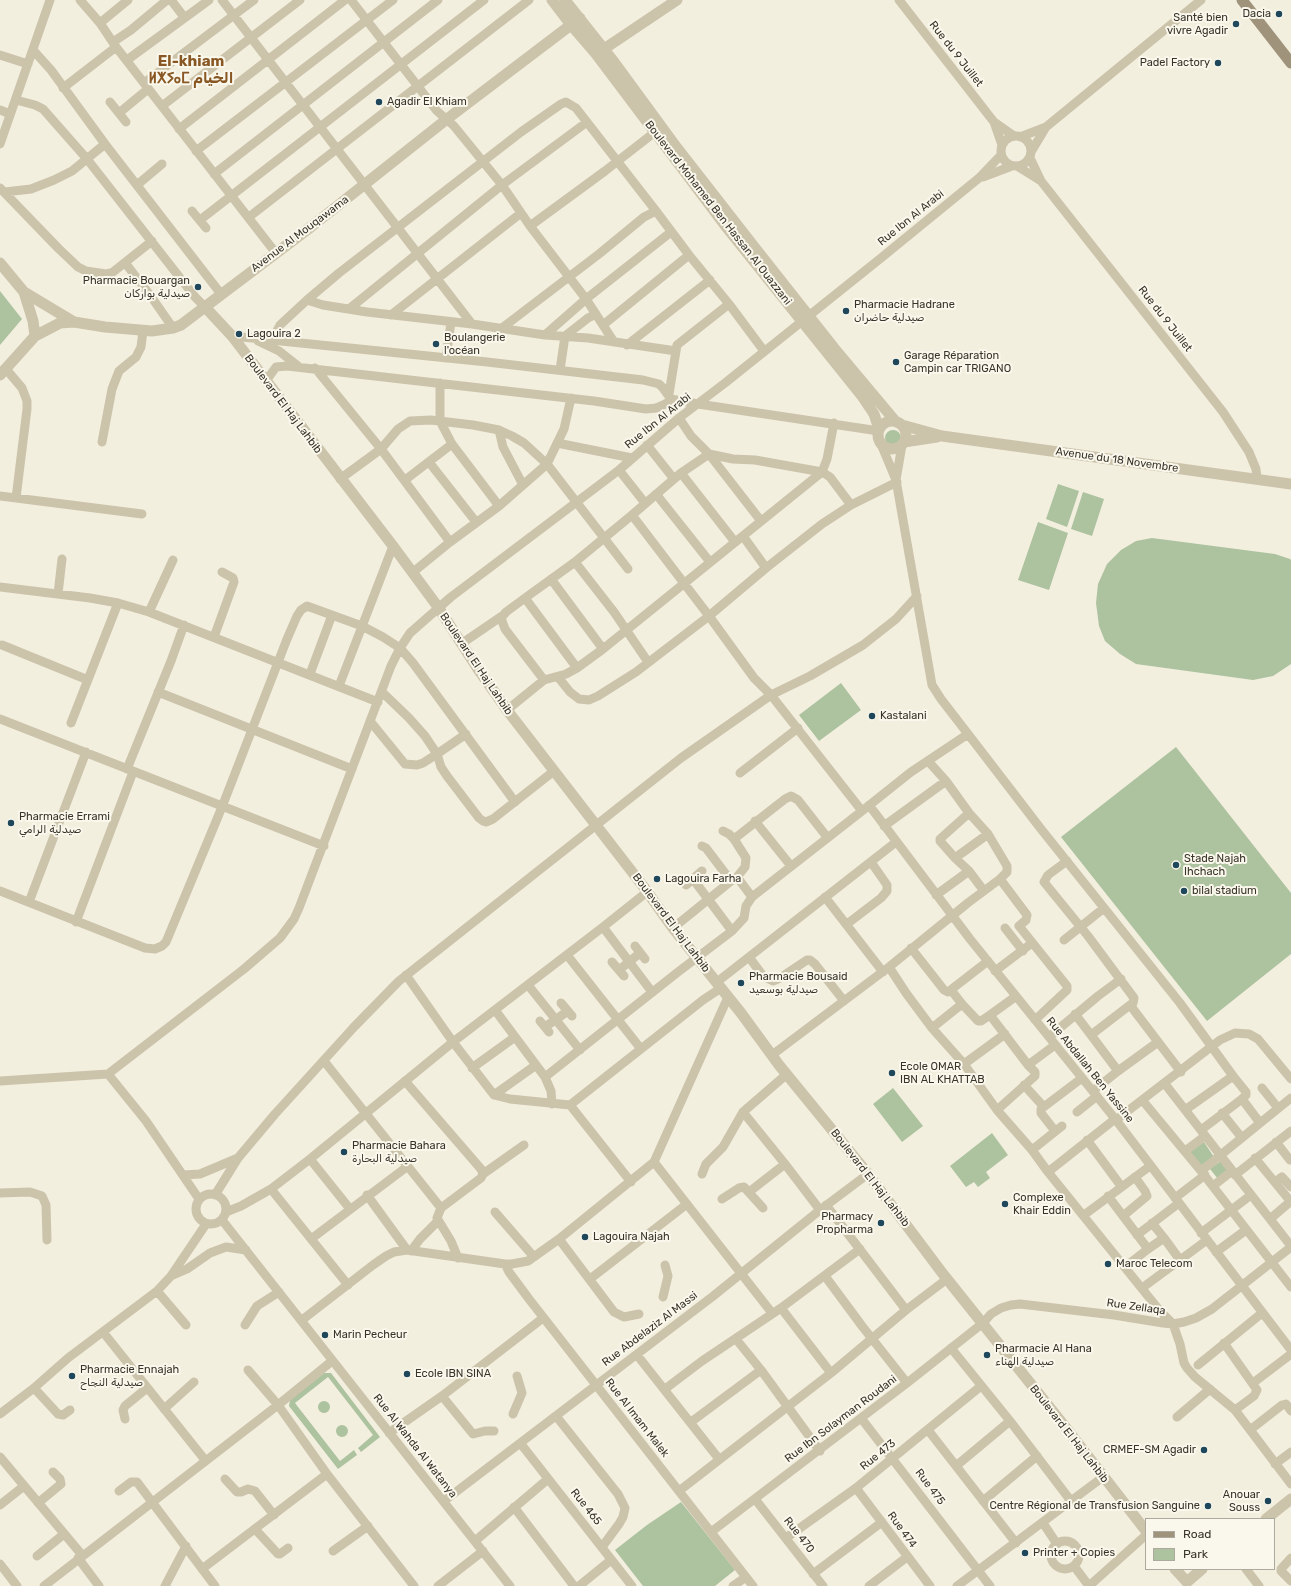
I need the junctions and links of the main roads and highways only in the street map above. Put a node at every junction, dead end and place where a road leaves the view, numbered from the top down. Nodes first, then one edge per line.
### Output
1 (1242, 0) edge
2 (1291, 63) edge

1 - 2 main road

